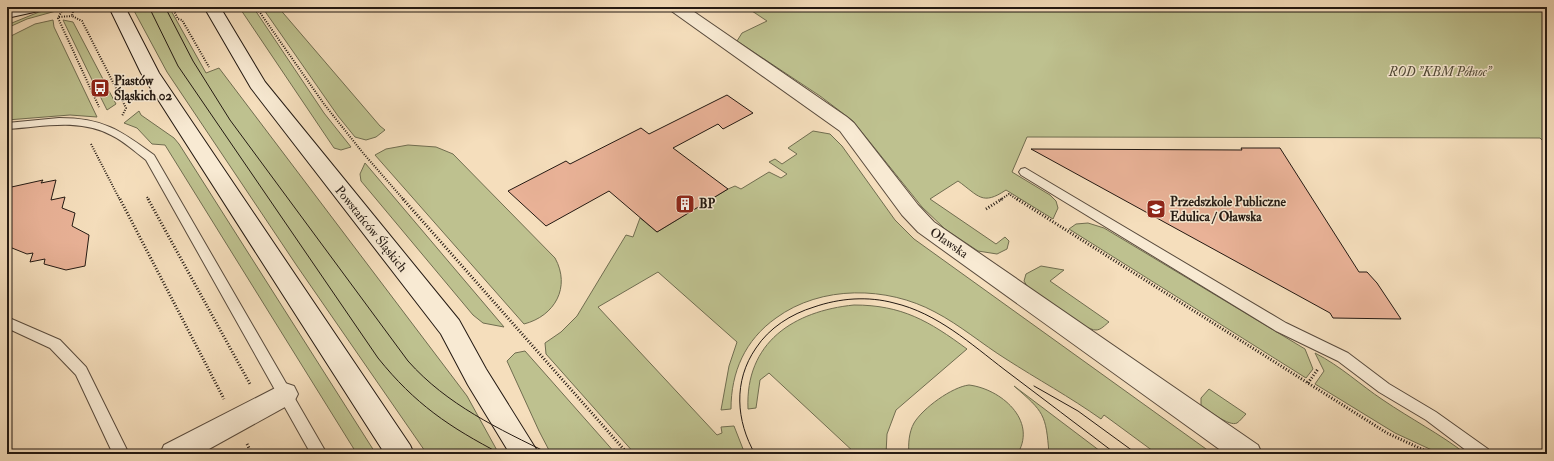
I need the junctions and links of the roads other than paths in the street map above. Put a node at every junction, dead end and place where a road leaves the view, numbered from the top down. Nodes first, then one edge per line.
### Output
1 (36, 7) edge
2 (117, 7) edge
3 (212, 7) edge
4 (676, 7) edge
5 (14, 12) edge
6 (7, 126) edge
7 (1025, 172) dead end
8 (7, 322) edge
9 (285, 394) junction
10 (121, 454) edge
11 (174, 454) edge
12 (319, 454) edge
13 (400, 454) edge
14 (525, 454) edge
15 (1248, 454) edge
16 (1483, 454) edge

1 - 5 main road
2 - 13 main road
3 - 14 main road, Powstańców Śląskich
4 - 15 main road, Oławska
6 - 9 lane
7 - 16 lane
8 - 10 lane
9 - 11 main road
9 - 12 lane

